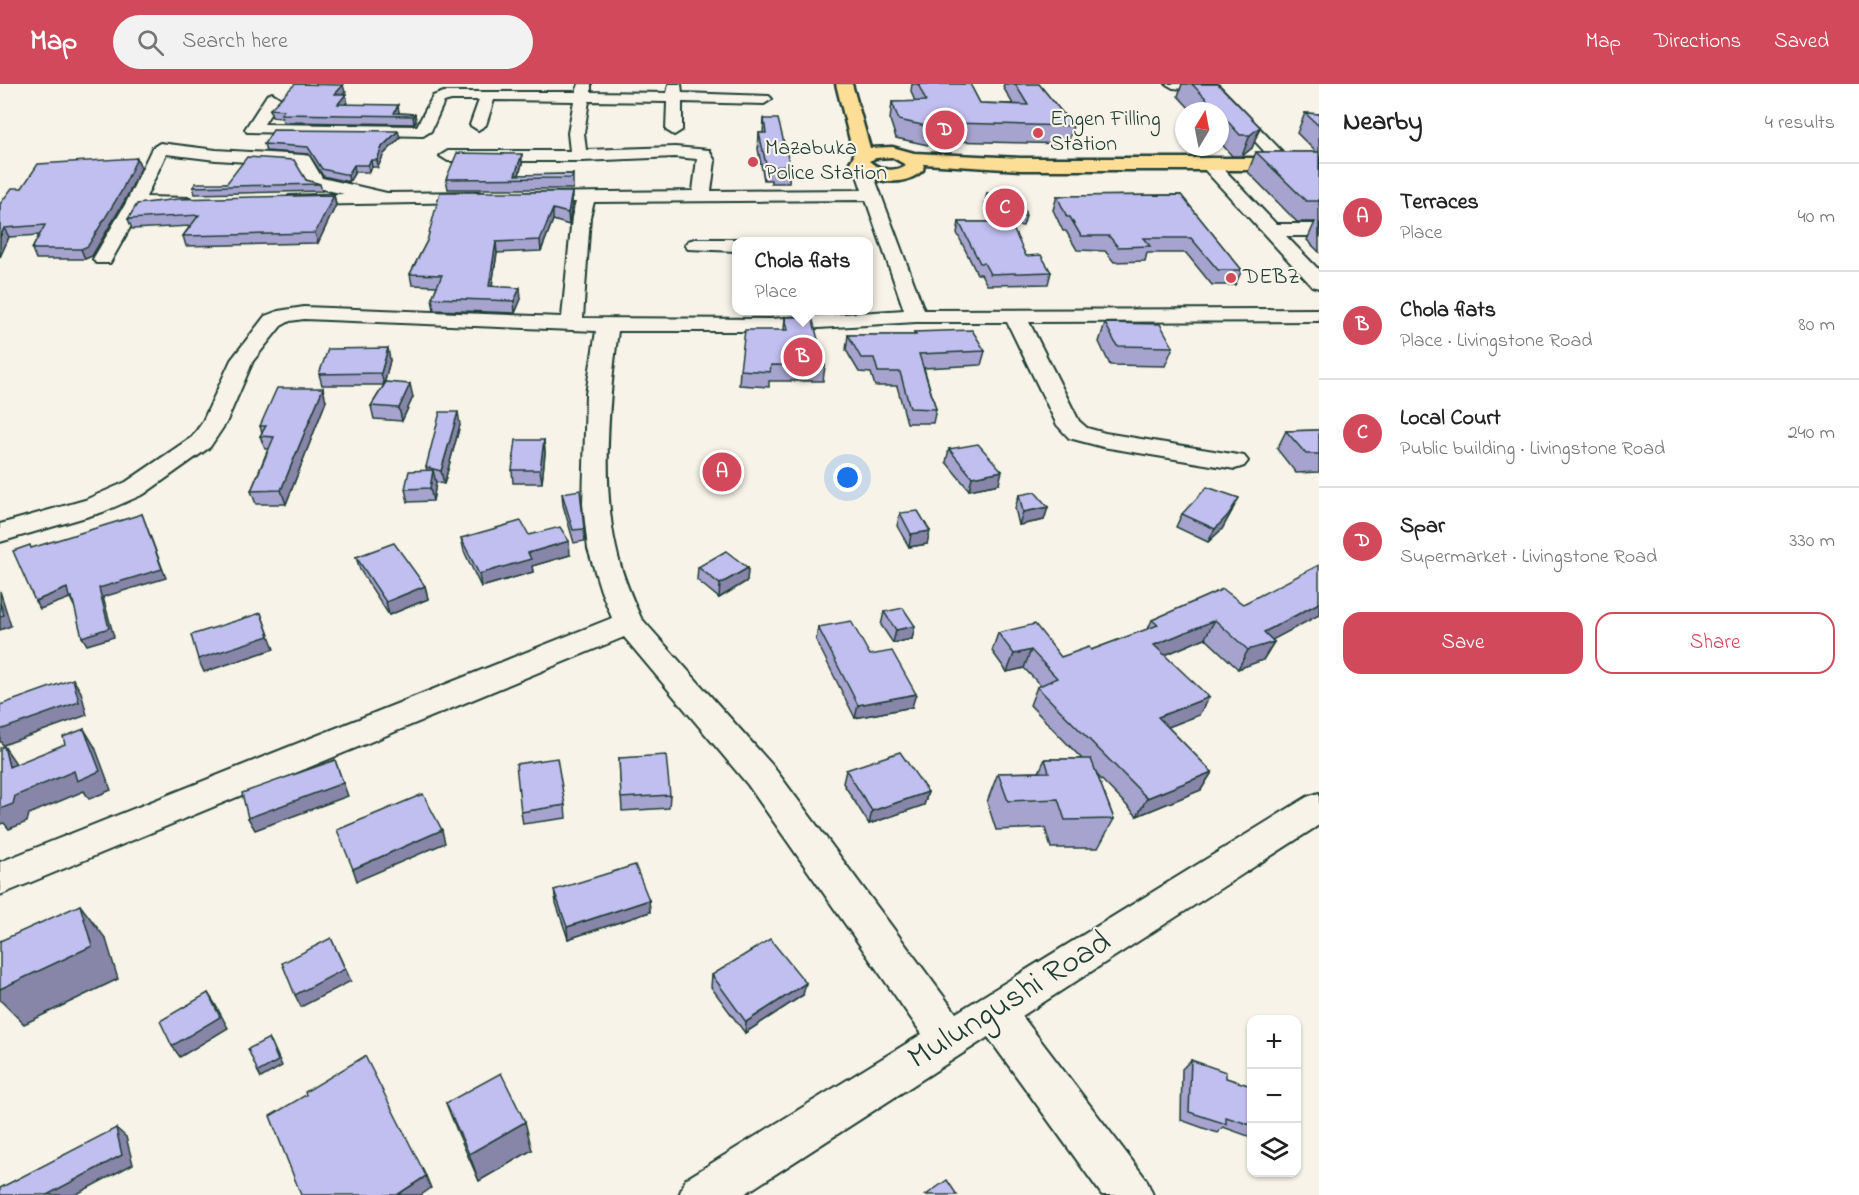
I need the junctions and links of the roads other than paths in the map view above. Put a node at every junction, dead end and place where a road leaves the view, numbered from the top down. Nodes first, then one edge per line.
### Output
1 (844, 84) edge
2 (1173, 84) edge
3 (584, 92) junction
4 (674, 92) junction
5 (488, 95) junction
6 (272, 98) dead end
7 (764, 98) dead end
8 (478, 125) dead end
9 (674, 130) dead end
10 (858, 130) junction
11 (885, 152) junction
12 (621, 154) junction
13 (448, 156) dead end
14 (582, 156) junction
15 (910, 158) junction
16 (863, 162) junction
17 (1021, 164) junction
18 (1209, 164) junction
19 (1286, 164) junction
20 (1319, 164) edge
21 (896, 175) junction
22 (289, 185) edge
23 (323, 185) junction
24 (871, 192) junction
25 (381, 197) junction
26 (496, 197) edge
27 (520, 197) edge
28 (586, 197) junction
29 (626, 197) junction
30 (701, 197) junction
31 (274, 200) edge
32 (198, 202) edge
33 (135, 203) junction
34 (1269, 230) junction
35 (1319, 230) edge
36 (694, 245) dead end
37 (732, 245) edge
38 (873, 247) edge
39 (891, 247) junction
40 (103, 259) dead end
41 (1319, 282) edge
42 (1319, 315) edge
43 (916, 316) junction
44 (1015, 316) junction
45 (572, 324) junction
46 (608, 325) junction
47 (1235, 461) dead end
48 (0, 534) edge
49 (629, 623) junction
50 (1319, 807) edge
51 (0, 879) edge
52 (994, 1012) junction
53 (950, 1039) junction
54 (702, 1195) edge
55 (1130, 1195) edge

1 - 10 highway
2 - 19 street
3 - 4 street
3 - 5 street
3 - 14 street
4 - 7 street
4 - 9 street
5 - 6 street
5 - 8 street
10 - 11 highway
10 - 16 highway
11 - 15 highway
11 - 16 highway
12 - 14 street
12 - 29 street
12 - 30 street
13 - 14 street
15 - 17 highway
15 - 21 highway
16 - 21 highway
16 - 24 street
17 - 18 highway
17 - 21 highway
18 - 19 highway
18 - 34 street
19 - 20 highway
21 - 24 street
22 - 23 street
23 - 25 street
23 - 33 street
24 - 30 street
24 - 39 street
25 - 26 street
25 - 31 street
27 - 28 street
28 - 29 street
28 - 45 street
29 - 30 street
32 - 33 street
33 - 40 street
34 - 35 street
34 - 41 street
36 - 37 street
38 - 39 street
39 - 43 street
42 - 44 street
43 - 44 street
43 - 46 street
44 - 47 street
45 - 46 street
45 - 48 street
46 - 49 street
49 - 51 street
49 - 53 street
50 - 52 street, Mulungushi Road
52 - 53 street, Mulungushi Road
52 - 55 street
53 - 54 street, Mulungushi Road

